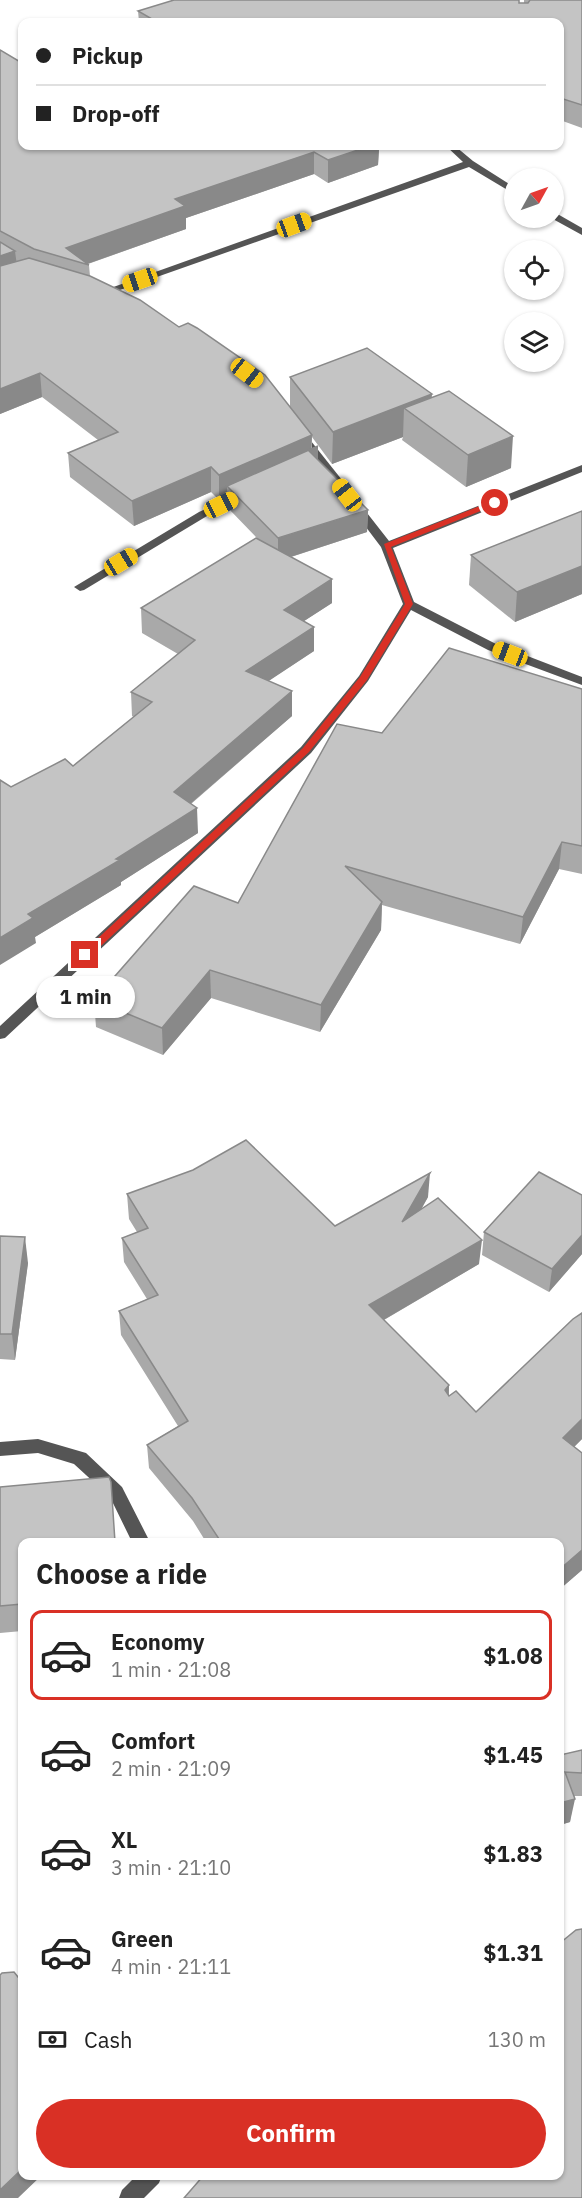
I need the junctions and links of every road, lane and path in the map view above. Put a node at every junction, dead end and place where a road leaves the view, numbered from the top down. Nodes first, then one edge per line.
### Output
1 (455, 150) edge
2 (470, 163) junction
3 (504, 185) edge
4 (564, 221) edge
5 (582, 232) edge
6 (117, 305) edge
7 (292, 423) edge
8 (582, 468) edge
9 (258, 487) edge
10 (387, 546) junction
11 (80, 587) dead end
12 (409, 604) junction
13 (582, 681) edge
14 (0, 1034) edge
15 (0, 1449) edge
16 (139, 1538) edge
17 (146, 2180) edge
18 (130, 2198) edge

1 - 2 street
2 - 3 street
2 - 6 street
4 - 5 street
7 - 10 street
8 - 10 street
9 - 11 street
10 - 12 street
12 - 13 street
12 - 14 street
15 - 16 street
17 - 18 street

